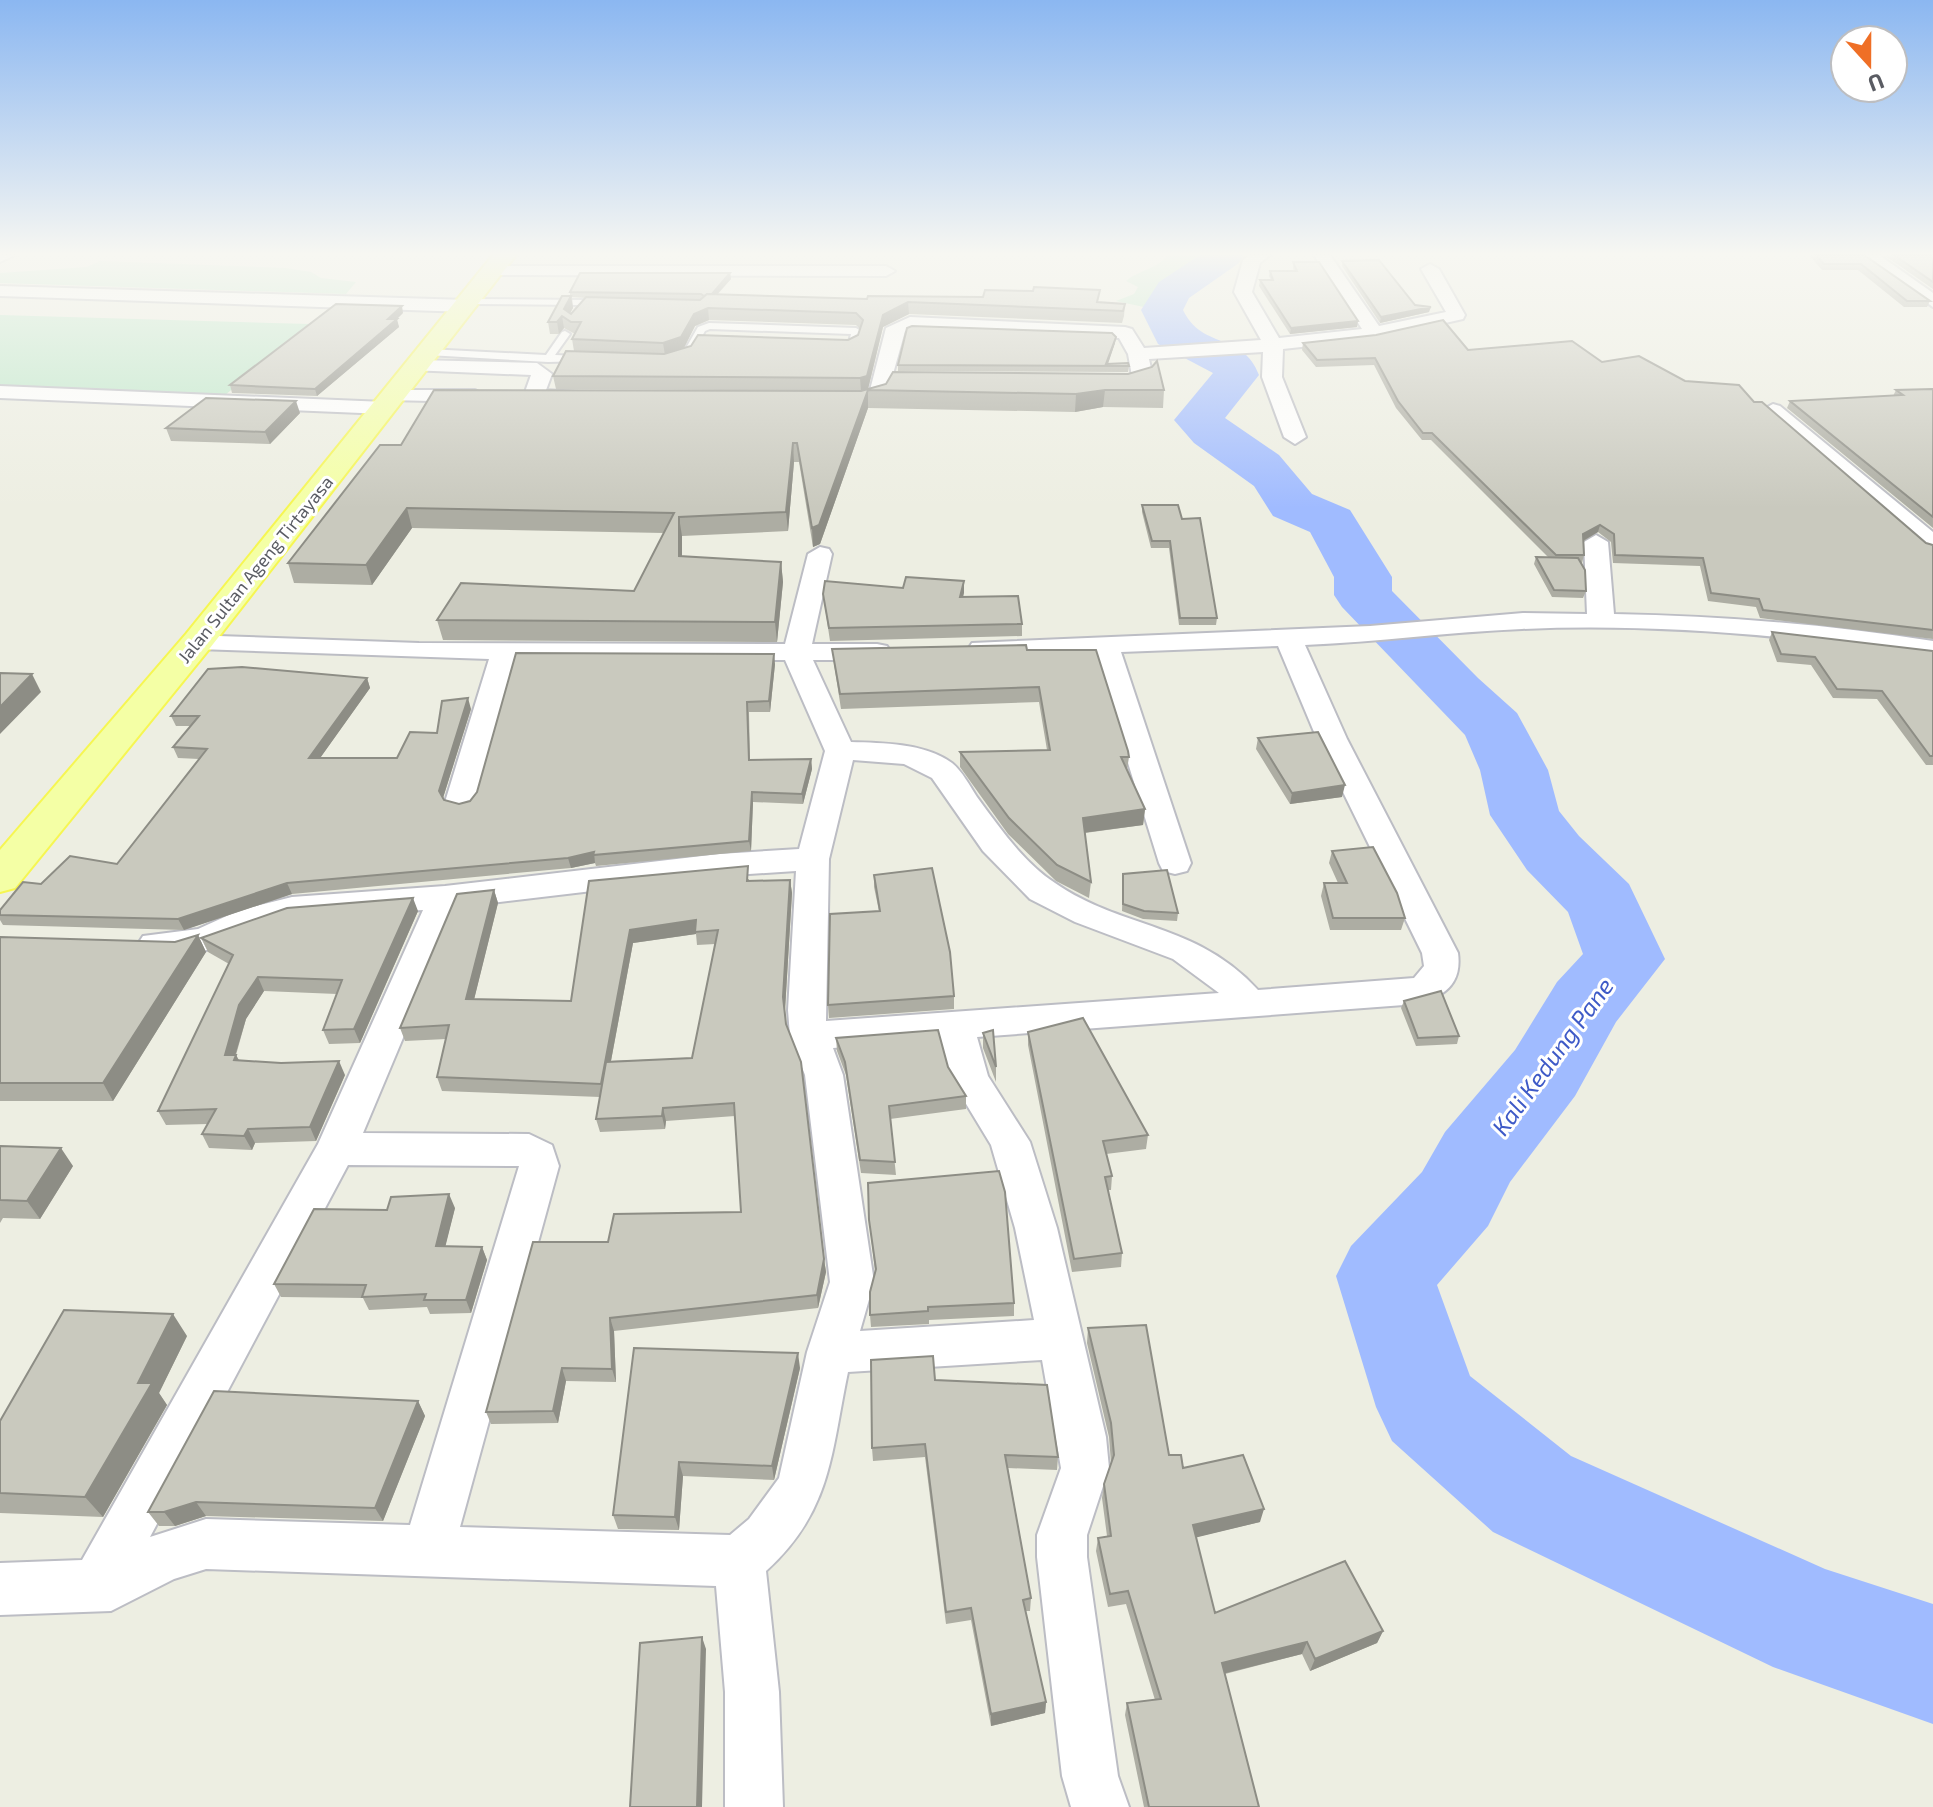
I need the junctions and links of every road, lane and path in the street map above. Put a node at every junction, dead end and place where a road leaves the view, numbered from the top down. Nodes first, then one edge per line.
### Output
1 (436, 339) edge
2 (561, 339) edge
3 (854, 339) edge
4 (895, 339) edge
5 (1131, 339) edge
6 (1270, 339) edge
7 (1316, 339) edge
8 (695, 341) joint
9 (710, 341) edge
10 (1273, 344) junction
11 (827, 345) edge
12 (1146, 354) junction
13 (422, 359) junction
14 (548, 359) junction
15 (678, 359) edge
16 (592, 360) edge
17 (1079, 382) edge
18 (0, 392) edge
19 (539, 396) junction
20 (595, 398) edge
21 (831, 400) edge
22 (381, 403) junction
23 (1773, 410) edge
24 (1295, 437) dead end
25 (1896, 511) junction
26 (1933, 512) edge
27 (1596, 542) edge
28 (1933, 544) edge
29 (820, 554) edge
30 (1601, 622) junction
31 (1288, 638) junction
32 (198, 641) junction
33 (1106, 647) junction
34 (1933, 649) edge
35 (951, 650) edge
36 (505, 651) junction
37 (904, 651) edge
38 (796, 653) junction
39 (840, 751) junction
40 (461, 802) edge
41 (813, 859) junction
42 (1175, 863) dead end
43 (0, 878) edge
44 (445, 897) junction
45 (124, 944) edge
46 (1250, 1004) junction
47 (955, 1026) junction
48 (809, 1036) junction
49 (336, 1149) junction
50 (1060, 1339) junction
51 (830, 1353) junction
52 (427, 1552) junction
53 (739, 1561) junction
54 (95, 1588) junction
55 (0, 1589) edge
56 (754, 1807) edge
57 (1100, 1807) edge

1 - 13 main road, Jalan Sultan Ageng Tirtayasa
2 - 14 lane
3 - 11 lane
4 - 21 street
5 - 12 street
6 - 10 street
7 - 10 street
8 - 9 lane
8 - 15 lane
10 - 12 street
10 - 24 street
12 - 17 street
13 - 14 lane
13 - 19 street
13 - 22 main road, Jalan Sultan Ageng Tirtayasa
14 - 16 lane
18 - 22 street
19 - 20 street
19 - 22 street
22 - 32 main road, Jalan Sultan Ageng Tirtayasa
23 - 25 street
25 - 26 street
25 - 28 street
27 - 30 street
29 - 38 street
30 - 31 street
30 - 34 street
31 - 33 street
31 - 46 street
32 - 36 street
32 - 43 main road, Jalan Sultan Ageng Tirtayasa
33 - 35 street
33 - 42 street
36 - 38 street
36 - 40 street
37 - 38 street
38 - 39 street
39 - 41 street
39 - 46 street
41 - 44 street
41 - 48 street
44 - 45 street
44 - 49 street
46 - 47 street
47 - 48 street
47 - 50 street
48 - 51 street
49 - 52 street
49 - 54 street
50 - 51 street
50 - 57 street
51 - 53 street
52 - 53 street
52 - 54 street
53 - 56 street
54 - 55 street

